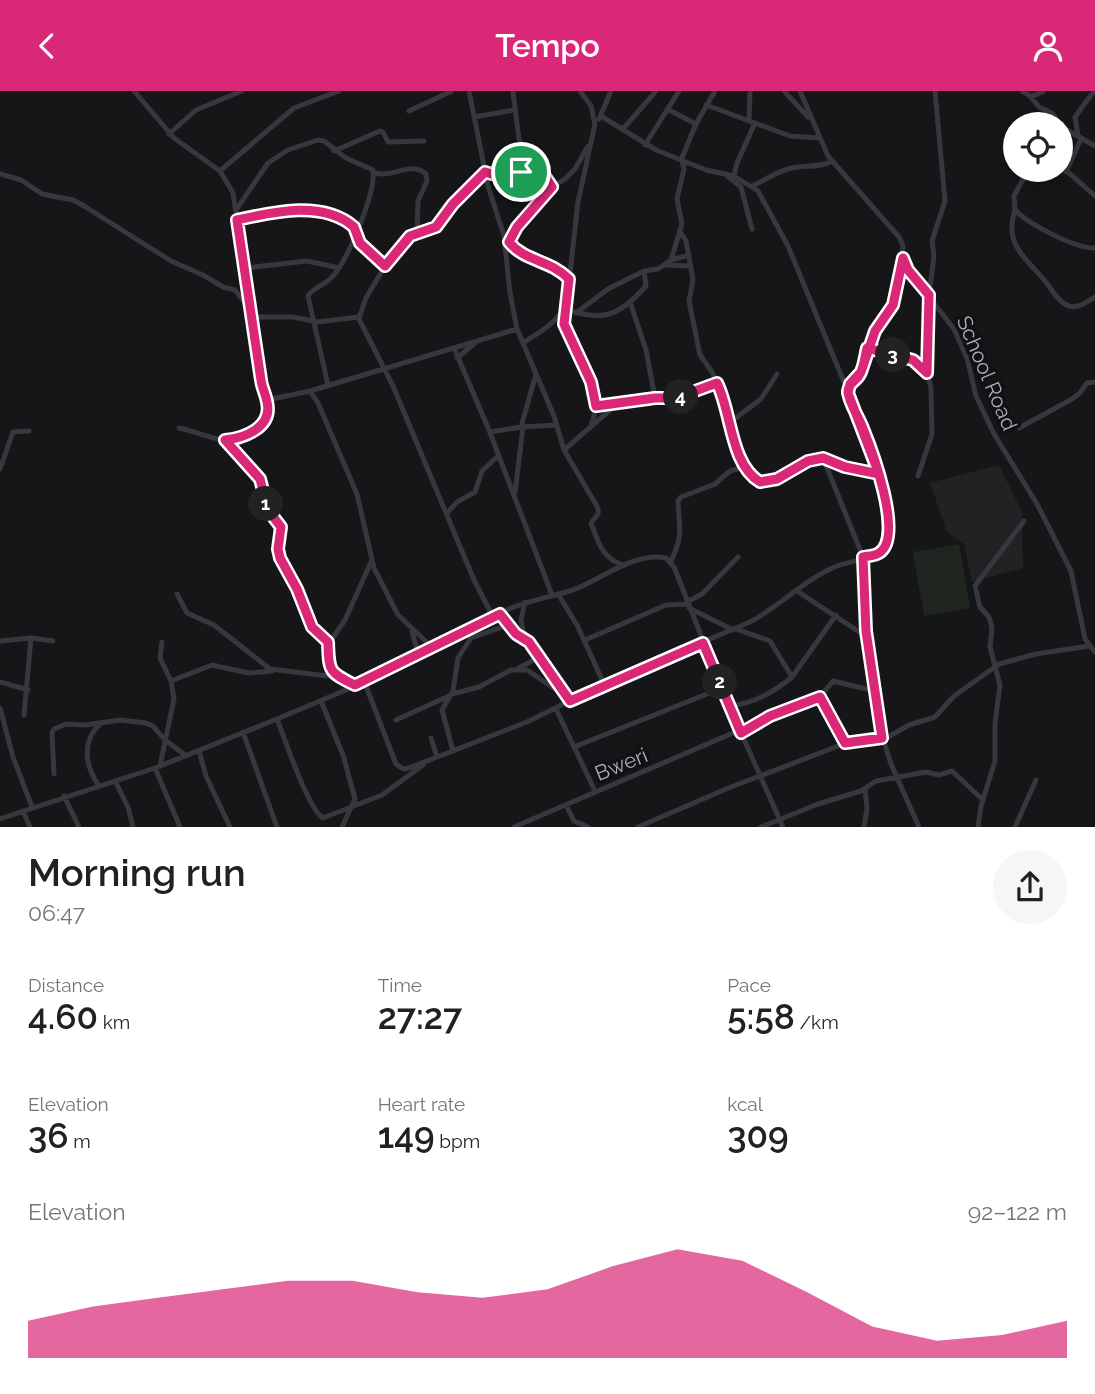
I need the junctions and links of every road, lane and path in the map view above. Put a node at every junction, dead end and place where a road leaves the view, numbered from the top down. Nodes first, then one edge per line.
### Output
1 (134, 91) edge
2 (242, 91) edge
3 (338, 91) edge
4 (452, 91) edge
5 (469, 91) edge
6 (580, 91) edge
7 (611, 91) edge
8 (679, 91) edge
9 (715, 91) edge
10 (750, 91) edge
11 (784, 91) edge
12 (800, 91) edge
13 (935, 91) edge
14 (1044, 91) edge
15 (1094, 91) edge
16 (513, 92) edge
17 (652, 92) edge
18 (1026, 93) edge
19 (706, 105) junction
20 (667, 109) junction
21 (514, 110) junction
22 (409, 111) dead end
23 (1050, 112) edge
24 (601, 116) junction
25 (474, 117) junction
26 (752, 122) junction
27 (813, 123) junction
28 (595, 124) junction
29 (696, 124) junction
30 (623, 129) junction
31 (1073, 133) edge
32 (169, 134) junction
33 (819, 138) junction
34 (1080, 138) junction
35 (592, 140) junction
36 (424, 141) dead end
37 (645, 145) junction
38 (1095, 146) edge
39 (334, 151) junction
40 (1073, 154) edge
41 (682, 160) junction
42 (832, 161) junction
43 (220, 171) junction
44 (373, 172) junction
45 (485, 172) junction
46 (535, 173) junction
47 (0, 174) edge
48 (725, 174) junction
49 (734, 176) junction
50 (1073, 177) edge
51 (1022, 182) edge
52 (752, 186) junction
53 (552, 187) junction
54 (1095, 197) edge
55 (1015, 210) junction
56 (236, 211) junction
57 (237, 220) junction
58 (752, 229) dead end
59 (357, 232) junction
60 (417, 233) junction
61 (681, 233) junction
62 (509, 242) junction
63 (1095, 248) edge
64 (506, 249) junction
65 (689, 255) junction
66 (903, 258) junction
67 (669, 262) junction
68 (385, 266) junction
69 (691, 266) junction
70 (246, 268) junction
71 (339, 268) junction
72 (643, 271) junction
73 (569, 279) junction
74 (929, 295) junction
75 (1095, 297) edge
76 (630, 302) junction
77 (565, 309) junction
78 (251, 311) junction
79 (576, 313) junction
80 (359, 318) junction
81 (314, 321) junction
82 (551, 325) junction
83 (517, 329) junction
84 (566, 329) junction
85 (479, 340) junction
86 (523, 343) junction
87 (453, 348) junction
88 (867, 348) junction
89 (457, 358) junction
90 (385, 369) junction
91 (927, 373) junction
92 (536, 374) junction
93 (777, 374) dead end
94 (1095, 381) edge
95 (717, 383) junction
96 (328, 385) junction
97 (310, 391) junction
98 (848, 393) junction
99 (655, 398) junction
100 (267, 400) junction
101 (617, 404) junction
102 (596, 406) junction
103 (729, 423) junction
104 (557, 425) junction
105 (522, 427) junction
106 (592, 427) junction
107 (179, 428) dead end
108 (1018, 428) dead end
109 (29, 431) dead end
110 (490, 432) junction
111 (225, 440) junction
112 (564, 450) junction
113 (499, 455) junction
114 (823, 458) junction
115 (0, 469) edge
116 (746, 470) junction
117 (879, 474) junction
118 (918, 476) dead end
119 (515, 496) junction
120 (447, 513) junction
121 (1024, 521) dead end
122 (738, 557) dead end
123 (863, 557) junction
124 (671, 561) junction
125 (371, 562) junction
126 (625, 565) junction
127 (797, 591) junction
128 (177, 594) dead end
129 (555, 594) junction
130 (525, 602) junction
131 (688, 605) junction
132 (500, 614) junction
133 (836, 615) junction
134 (493, 617) junction
135 (508, 625) junction
136 (475, 627) junction
137 (735, 629) junction
138 (412, 631) junction
139 (867, 637) junction
140 (31, 638) junction
141 (471, 638) junction
142 (584, 640) junction
143 (0, 641) edge
144 (53, 641) dead end
145 (162, 642) dead end
146 (529, 642) junction
147 (703, 643) junction
148 (328, 645) junction
149 (432, 647) junction
150 (1092, 647) edge
151 (418, 653) junction
152 (539, 657) junction
153 (996, 665) junction
154 (275, 670) junction
155 (515, 670) junction
156 (336, 677) junction
157 (792, 677) junction
158 (171, 681) junction
159 (364, 681) junction
160 (0, 682) edge
161 (604, 684) junction
162 (355, 685) junction
163 (722, 688) junction
164 (28, 690) junction
165 (875, 691) junction
166 (452, 694) junction
167 (820, 697) junction
168 (569, 699) junction
169 (320, 701) junction
170 (729, 706) junction
171 (0, 708) edge
172 (556, 709) junction
173 (24, 715) dead end
174 (277, 719) junction
175 (396, 720) dead end
176 (103, 721) junction
177 (741, 731) junction
178 (243, 732) junction
179 (431, 738) dead end
180 (882, 738) junction
181 (164, 739) junction
182 (449, 739) junction
183 (845, 743) junction
184 (574, 747) junction
185 (200, 751) junction
186 (453, 751) junction
187 (186, 756) junction
188 (439, 756) junction
189 (428, 761) junction
190 (158, 767) junction
191 (54, 774) dead end
192 (762, 776) junction
193 (897, 777) junction
194 (1036, 780) dead end
195 (116, 781) junction
196 (99, 786) junction
197 (865, 789) junction
198 (595, 791) junction
199 (64, 796) junction
200 (983, 800) junction
201 (353, 806) junction
202 (566, 806) junction
203 (33, 807) junction
204 (23, 811) junction
205 (0, 819) edge
206 (779, 819) junction
207 (532, 824) edge
208 (574, 824) edge
209 (30, 827) edge
210 (79, 827) edge
211 (133, 827) edge
212 (180, 827) edge
213 (230, 827) edge
214 (277, 827) edge
215 (342, 827) edge
216 (514, 827) edge
217 (588, 827) edge
218 (638, 827) edge
219 (761, 827) edge
220 (783, 827) edge
221 (864, 827) edge
222 (919, 827) edge
223 (978, 827) edge
224 (1015, 827) edge

1 - 32 street
2 - 32 street
3 - 43 street
4 - 22 street
5 - 25 street
6 - 28 street
7 - 24 street
8 - 20 street
9 - 19 street
10 - 26 street
11 - 27 street
12 - 27 street, School Road
13 - 74 street
14 - 18 street
15 - 34 street
16 - 21 street
17 - 30 street
18 - 23 street
19 - 26 street
19 - 29 street
20 - 29 street
20 - 37 street
21 - 25 street
21 - 46 street
24 - 28 street
24 - 30 street
25 - 45 street
26 - 33 street
26 - 49 street
27 - 33 street, School Road
28 - 35 street
29 - 41 street
30 - 37 street
31 - 34 street
32 - 43 street
33 - 42 street, School Road
34 - 38 street
34 - 40 street
35 - 53 street
35 - 73 street
36 - 39 street
37 - 41 street
39 - 44 street
39 - 56 street
41 - 48 street
41 - 61 street
42 - 52 street
42 - 66 street, School Road
43 - 56 street
44 - 59 street
44 - 60 street
45 - 46 street
45 - 60 street
45 - 64 street
46 - 53 street
47 - 78 street
48 - 49 street
48 - 58 street
49 - 52 street
50 - 54 street
51 - 55 street
52 - 98 street
53 - 62 street
55 - 63 street
55 - 75 street
56 - 57 street
57 - 59 street
57 - 70 street
59 - 68 street
59 - 71 street
60 - 68 street
61 - 65 street
61 - 67 street
62 - 64 street
62 - 73 street
64 - 83 street
65 - 67 street
65 - 69 street
66 - 74 street, School Road
66 - 88 street
67 - 69 street
67 - 72 street
68 - 80 street
69 - 95 street
70 - 71 street
70 - 78 street
71 - 81 street
72 - 76 street
72 - 79 street
73 - 77 street
74 - 91 street
74 - 150 street, School Road
76 - 79 street
76 - 99 street
77 - 79 street
77 - 82 street
77 - 84 street
78 - 81 street
78 - 100 street
80 - 81 street
80 - 90 street
81 - 96 street
82 - 84 street
82 - 86 street
83 - 85 street
83 - 86 street
84 - 102 street
85 - 87 street
85 - 89 street
86 - 92 street
87 - 89 street
87 - 90 street
88 - 91 street
88 - 98 street
89 - 110 street
90 - 96 street
90 - 120 street
91 - 118 street
92 - 104 street
92 - 105 street
93 - 103 street
94 - 108 street
95 - 99 street
95 - 103 street
96 - 97 street
97 - 100 street
97 - 125 street
98 - 117 street
99 - 101 street
100 - 111 street
101 - 102 street
101 - 106 street
102 - 106 street
103 - 116 street
104 - 105 street
104 - 112 street
105 - 110 street
105 - 119 street
106 - 112 street
107 - 111 street
109 - 115 street
110 - 113 street
111 - 148 street
112 - 126 street
113 - 119 street
113 - 120 street
114 - 116 street
114 - 117 street
114 - 123 street
116 - 124 street
117 - 123 street
119 - 129 street
120 - 134 street
121 - 153 street
122 - 131 street
123 - 127 street
123 - 139 street
124 - 126 street
124 - 131 street
125 - 138 street
125 - 148 street
126 - 129 street
127 - 133 street
127 - 137 street
128 - 154 street
129 - 130 street
129 - 142 street
130 - 132 street
130 - 146 street
131 - 137 street
131 - 142 street
131 - 147 street
132 - 134 street
132 - 135 street
133 - 139 street
133 - 157 street
134 - 136 street
135 - 141 street
135 - 146 street
136 - 141 street
136 - 149 street
137 - 147 street
137 - 157 street
138 - 149 street
138 - 151 street
139 - 165 street
140 - 143 street
140 - 144 street
140 - 164 street
141 - 166 street
142 - 161 street
145 - 158 street
146 - 152 street
147 - 161 street
147 - 163 street
148 - 156 street
149 - 151 street
150 - 153 street
151 - 159 street
152 - 155 street
152 - 168 street
153 - 180 street
153 - 200 street
154 - 156 street
154 - 158 street
155 - 166 street
155 - 168 street
156 - 162 street
157 - 170 street
158 - 181 street
159 - 162 street
159 - 189 street
160 - 164 street
161 - 168 street
162 - 169 street
163 - 170 street
163 - 184 street
164 - 173 street
165 - 167 street, Bweri
165 - 180 street
166 - 175 street
166 - 182 street
167 - 177 street, Bweri
167 - 183 street
168 - 172 street
169 - 174 street
169 - 201 street
170 - 177 street
171 - 203 street
172 - 184 street
172 - 186 street
174 - 178 street
174 - 201 street
176 - 181 street
176 - 191 street
176 - 196 street
177 - 192 street
177 - 198 street, Bweri
178 - 185 street
178 - 214 street
179 - 188 street
180 - 183 street
180 - 193 street
181 - 187 street
181 - 190 street
182 - 186 street
182 - 188 street
183 - 192 street
184 - 198 street
185 - 187 street
185 - 213 street
186 - 188 street
187 - 190 street
188 - 189 street
189 - 201 street
190 - 195 street
190 - 212 street
192 - 206 street
192 - 218 street
193 - 197 street
193 - 200 street
193 - 222 street
194 - 224 street
195 - 196 street
195 - 211 street
196 - 199 street
197 - 206 street
197 - 221 street
198 - 202 street, Bweri
199 - 203 street
199 - 210 street
200 - 223 street
201 - 215 street
202 - 207 street, Bweri
202 - 208 street
203 - 204 street
204 - 205 street
204 - 209 street
206 - 219 street
206 - 220 street
207 - 216 street, Bweri
208 - 217 street

